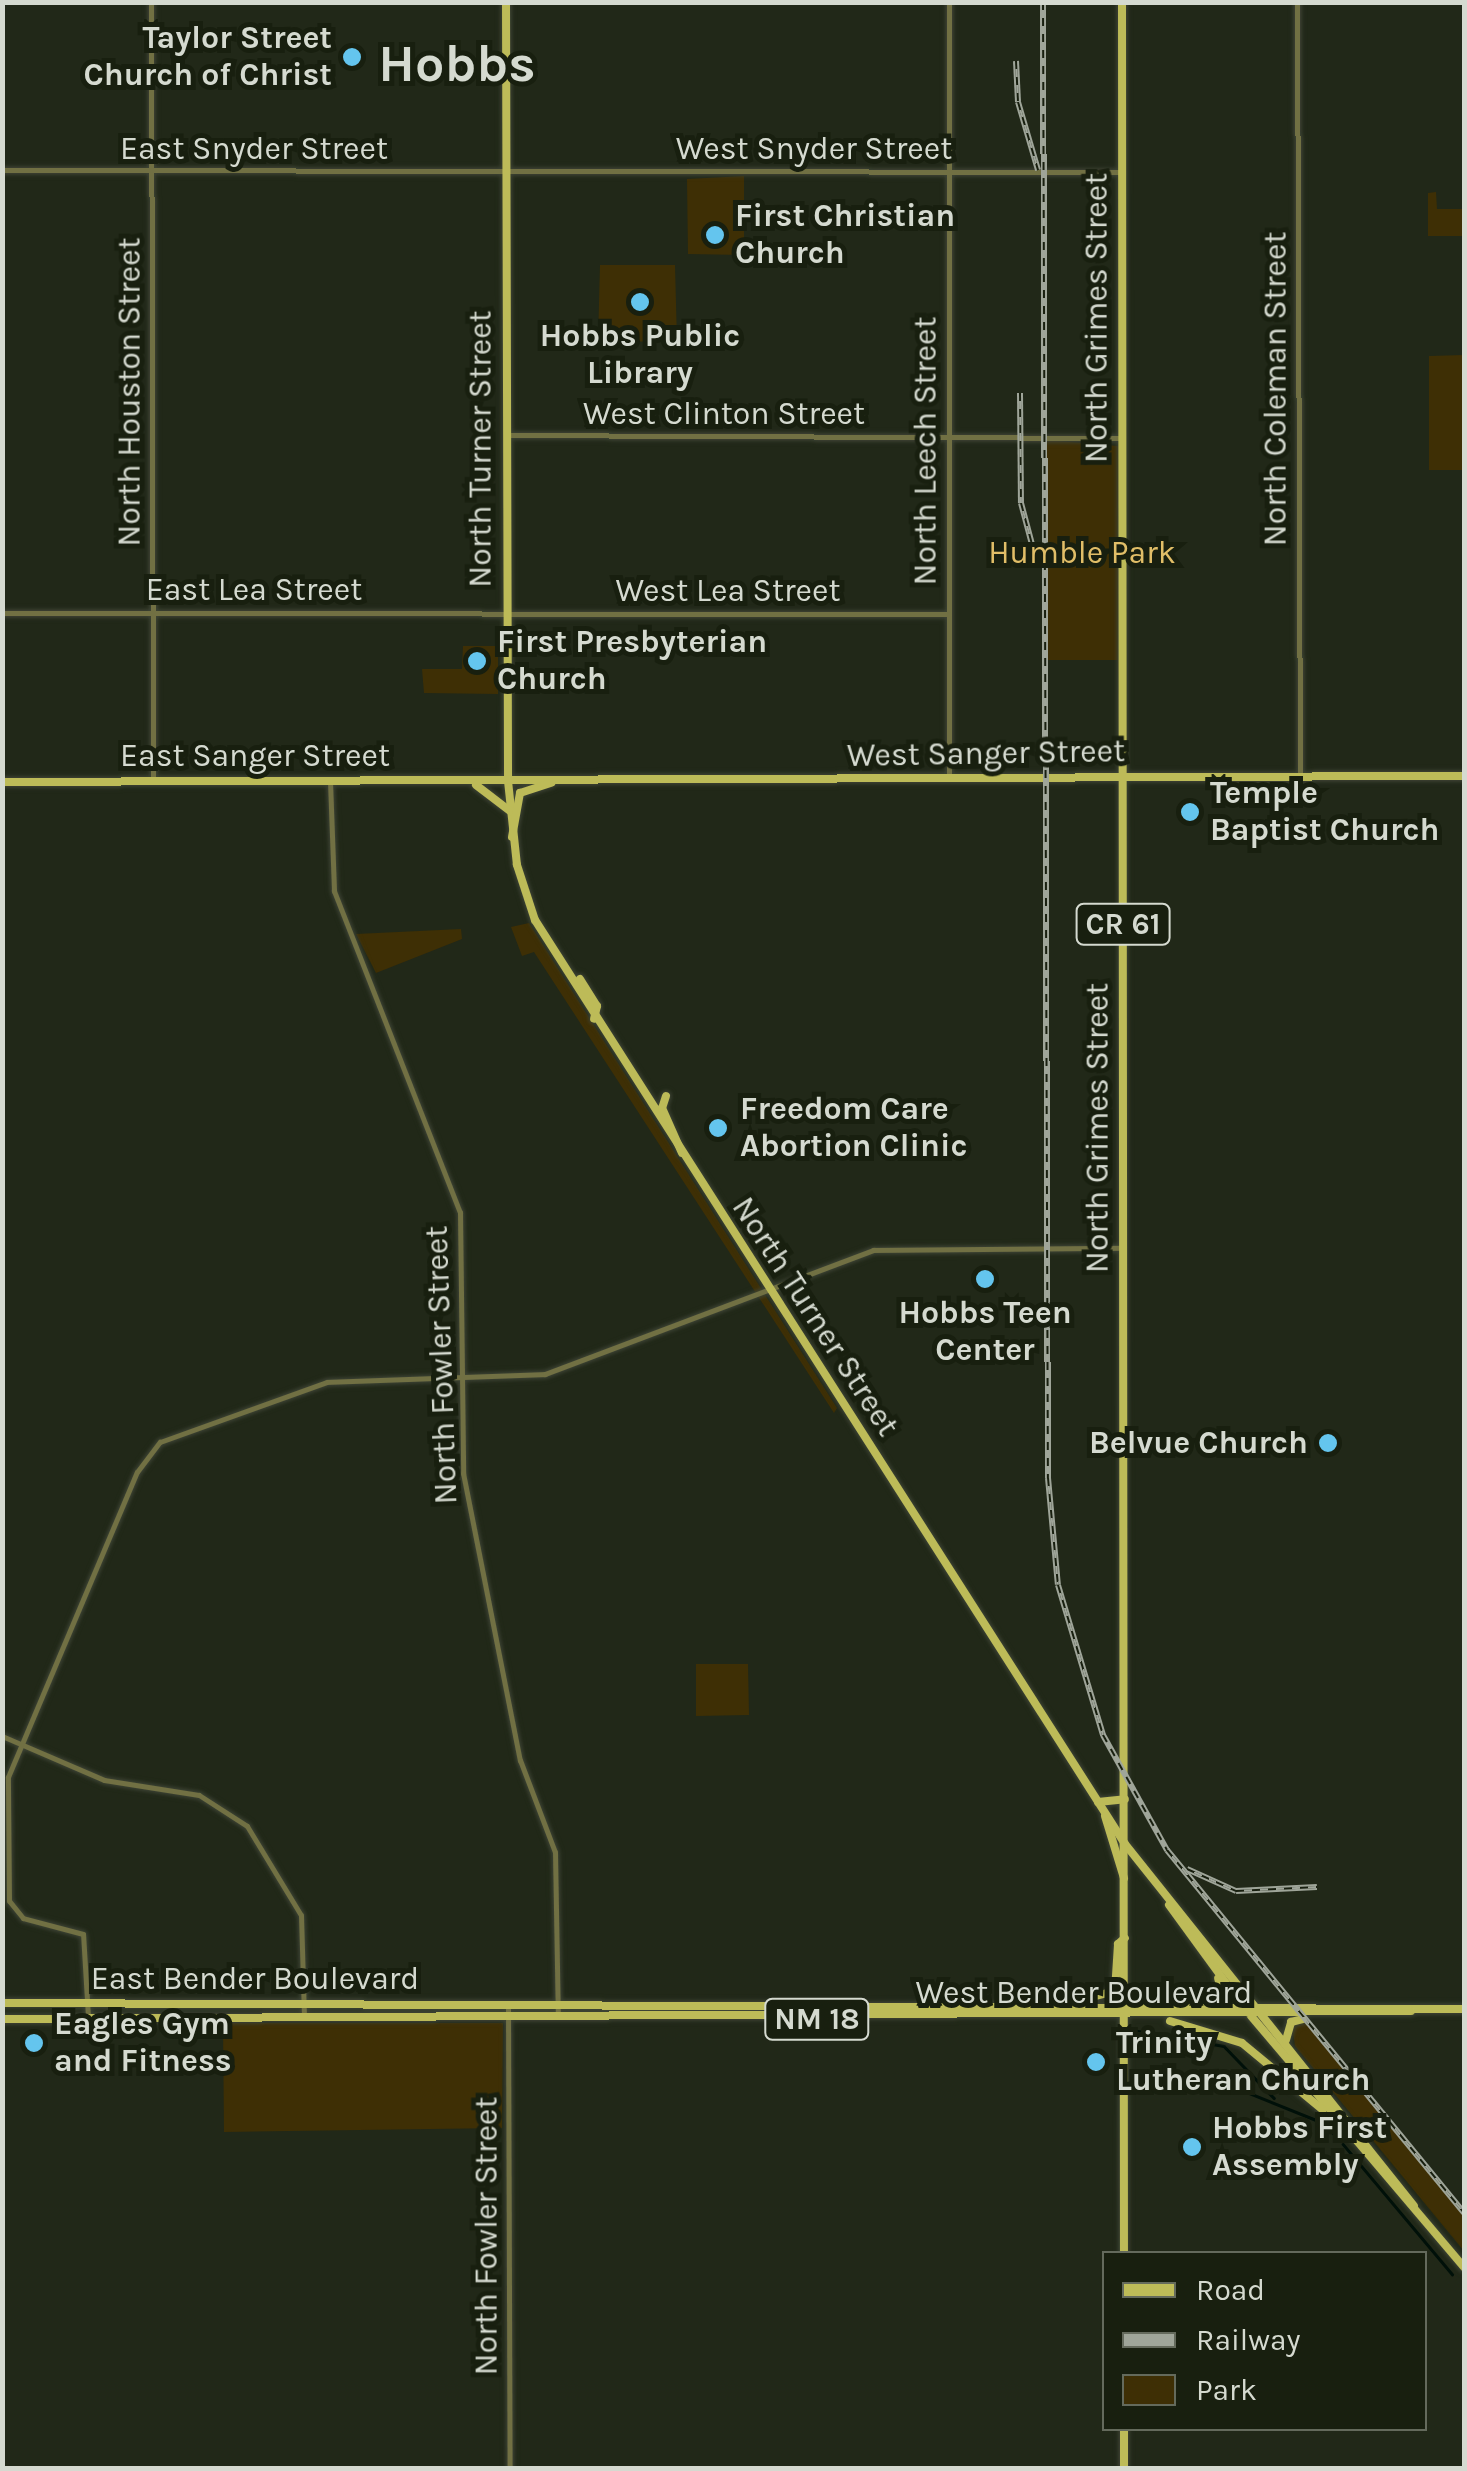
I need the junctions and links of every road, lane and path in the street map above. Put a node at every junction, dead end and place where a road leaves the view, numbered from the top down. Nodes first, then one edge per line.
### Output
1 (150, 2) edge
2 (506, 2) edge
3 (948, 2) edge
4 (1122, 2) edge
5 (1297, 2) edge
6 (2, 170) edge
7 (151, 171) junction
8 (506, 171) junction
9 (948, 172) junction
10 (1122, 172) junction
11 (506, 436) junction
12 (949, 437) junction
13 (1122, 438) junction
14 (153, 612) junction
15 (2, 613) edge
16 (506, 613) junction
17 (949, 614) junction
18 (1300, 776) junction
19 (1464, 776) edge
20 (1123, 778) junction
21 (949, 780) junction
22 (330, 781) junction
23 (427, 781) junction
24 (508, 781) junction
25 (554, 781) junction
26 (2, 782) edge
27 (153, 782) junction
28 (510, 810) junction
29 (512, 836) junction
30 (580, 979) dead end
31 (594, 1019) junction
32 (666, 1096) dead end
33 (682, 1153) junction
34 (1123, 1248) junction
35 (768, 1289) junction
36 (461, 1380) junction
37 (2, 1736) edge
38 (19, 1744) junction
39 (1125, 1799) junction
40 (1098, 1802) junction
41 (1104, 1812) junction
42 (1125, 1844) junction
43 (1147, 1876) junction
44 (1125, 1882) junction
45 (1169, 1905) junction
46 (1125, 1938) junction
47 (1216, 1974) junction
48 (2, 2003) edge
49 (88, 2003) junction
50 (304, 2004) junction
51 (508, 2004) junction
52 (558, 2004) junction
53 (1016, 2004) junction
54 (1066, 2004) junction
55 (1254, 2004) junction
56 (1125, 2005) junction
57 (1207, 2005) junction
58 (1242, 2005) junction
59 (1421, 2009) junction
60 (1464, 2009) edge
61 (1317, 2015) junction
62 (1264, 2016) junction
63 (1252, 2017) junction
64 (1016, 2018) junction
65 (1125, 2018) junction
66 (1151, 2018) junction
67 (2, 2019) edge
68 (88, 2019) junction
69 (304, 2019) junction
70 (508, 2019) junction
71 (558, 2019) junction
72 (1287, 2044) junction
73 (1334, 2116) junction
74 (1414, 2206) junction
75 (1124, 2251) edge
76 (1464, 2267) edge
77 (1124, 2431) edge
78 (510, 2468) edge
79 (1124, 2468) edge

1 - 7 street, North Houston Street
2 - 8 main road, North Turner Street
3 - 9 street, North Leech Street
4 - 10 main road, North Grimes Street / CR 61
5 - 18 street, North Coleman Street
6 - 7 street, East Snyder Street
7 - 8 street, East Snyder Street
7 - 14 street, North Houston Street
8 - 9 street, West Snyder Street
8 - 11 main road, North Turner Street
9 - 10 street, West Snyder Street
9 - 12 street, North Leech Street
10 - 13 main road, North Grimes Street / CR 61
11 - 12 street, West Clinton Street
11 - 16 main road, North Turner Street
12 - 13 street, West Clinton Street
12 - 17 street, North Leech Street
13 - 20 main road, North Grimes Street / CR 61
14 - 15 street, East Lea Street
14 - 16 street, East Lea Street
14 - 27 street, North Houston Street
16 - 17 street, West Lea Street
16 - 24 main road, North Turner Street
17 - 21 street, North Leech Street
18 - 19 main road, West Sanger Street
18 - 20 main road, West Sanger Street
20 - 21 main road, West Sanger Street
20 - 34 main road, North Grimes Street / CR 61
21 - 25 main road, West Sanger Street
22 - 23 main road, East Sanger Street
22 - 27 main road, East Sanger Street
22 - 36 street, North Fowler Street
23 - 24 main road, East Sanger Street
23 - 28 main road
24 - 25 main road, West Sanger Street
24 - 28 main road, North Turner Street
25 - 29 main road
26 - 27 main road, East Sanger Street
28 - 29 main road, North Turner Street
29 - 31 main road, North Turner Street
30 - 31 main road
31 - 33 main road, North Turner Street
32 - 33 main road
33 - 35 main road, North Turner Street
34 - 35 street
34 - 39 main road, North Grimes Street / CR 61
35 - 36 street
35 - 40 main road, North Turner Street
36 - 38 street
36 - 52 street, North Fowler Street
37 - 38 street
38 - 49 street
38 - 50 street
39 - 40 main road
39 - 42 main road, North Grimes Street / CR 61
40 - 41 main road, North Turner Street
41 - 42 main road, North Turner Street
41 - 44 main road
42 - 43 main road, North Turner Street
42 - 44 main road, North Grimes Street / CR 61
43 - 44 main road
43 - 45 main road, North Turner Street
44 - 46 main road, North Grimes Street / CR 61
45 - 47 main road, North Turner Street
45 - 55 main road, North Turner Street
46 - 54 main road
46 - 56 main road, North Grimes Street / CR 61
47 - 57 main road
47 - 58 main road, North Turner Street
48 - 49 main road, East Bender Boulevard / NM 18
49 - 50 main road, East Bender Boulevard / NM 18
49 - 68 street
50 - 51 main road, East Bender Boulevard / NM 18
50 - 69 street
51 - 52 main road, West Bender Boulevard / NM 18
51 - 70 street, North Fowler Street
52 - 53 main road, West Bender Boulevard / NM 18
52 - 71 street, North Fowler Street
53 - 54 main road, West Bender Boulevard / NM 18
53 - 64 main road
54 - 56 main road, West Bender Boulevard / NM 18
55 - 58 main road, West Bender Boulevard / NM 18
55 - 59 main road, West Bender Boulevard
55 - 62 main road, North Turner Street
56 - 57 main road, West Bender Boulevard / NM 18
56 - 65 main road, North Grimes Street / CR 61
57 - 58 main road, West Bender Boulevard / NM 18
58 - 63 main road, North Turner Street
59 - 60 main road, West Bender Boulevard
59 - 61 main road, West Bender Boulevard
61 - 62 main road, West Bender Boulevard
61 - 72 main road
62 - 63 main road, West Bender Boulevard
62 - 72 main road, North Turner Street
63 - 66 main road, West Bender Boulevard / NM 18
63 - 73 main road, North Turner Street
64 - 65 main road, West Bender Boulevard / NM 18
64 - 71 main road, West Bender Boulevard / NM 18
65 - 66 main road, West Bender Boulevard / NM 18
65 - 75 main road, North Grimes Street / CR 61
66 - 73 main road
67 - 68 main road, East Bender Boulevard / NM 18
68 - 69 main road, East Bender Boulevard / NM 18
69 - 70 main road, East Bender Boulevard / NM 18
70 - 71 main road, West Bender Boulevard / NM 18
70 - 78 street, North Fowler Street
72 - 74 main road, North Turner Street
73 - 74 main road
74 - 76 main road
77 - 79 main road

